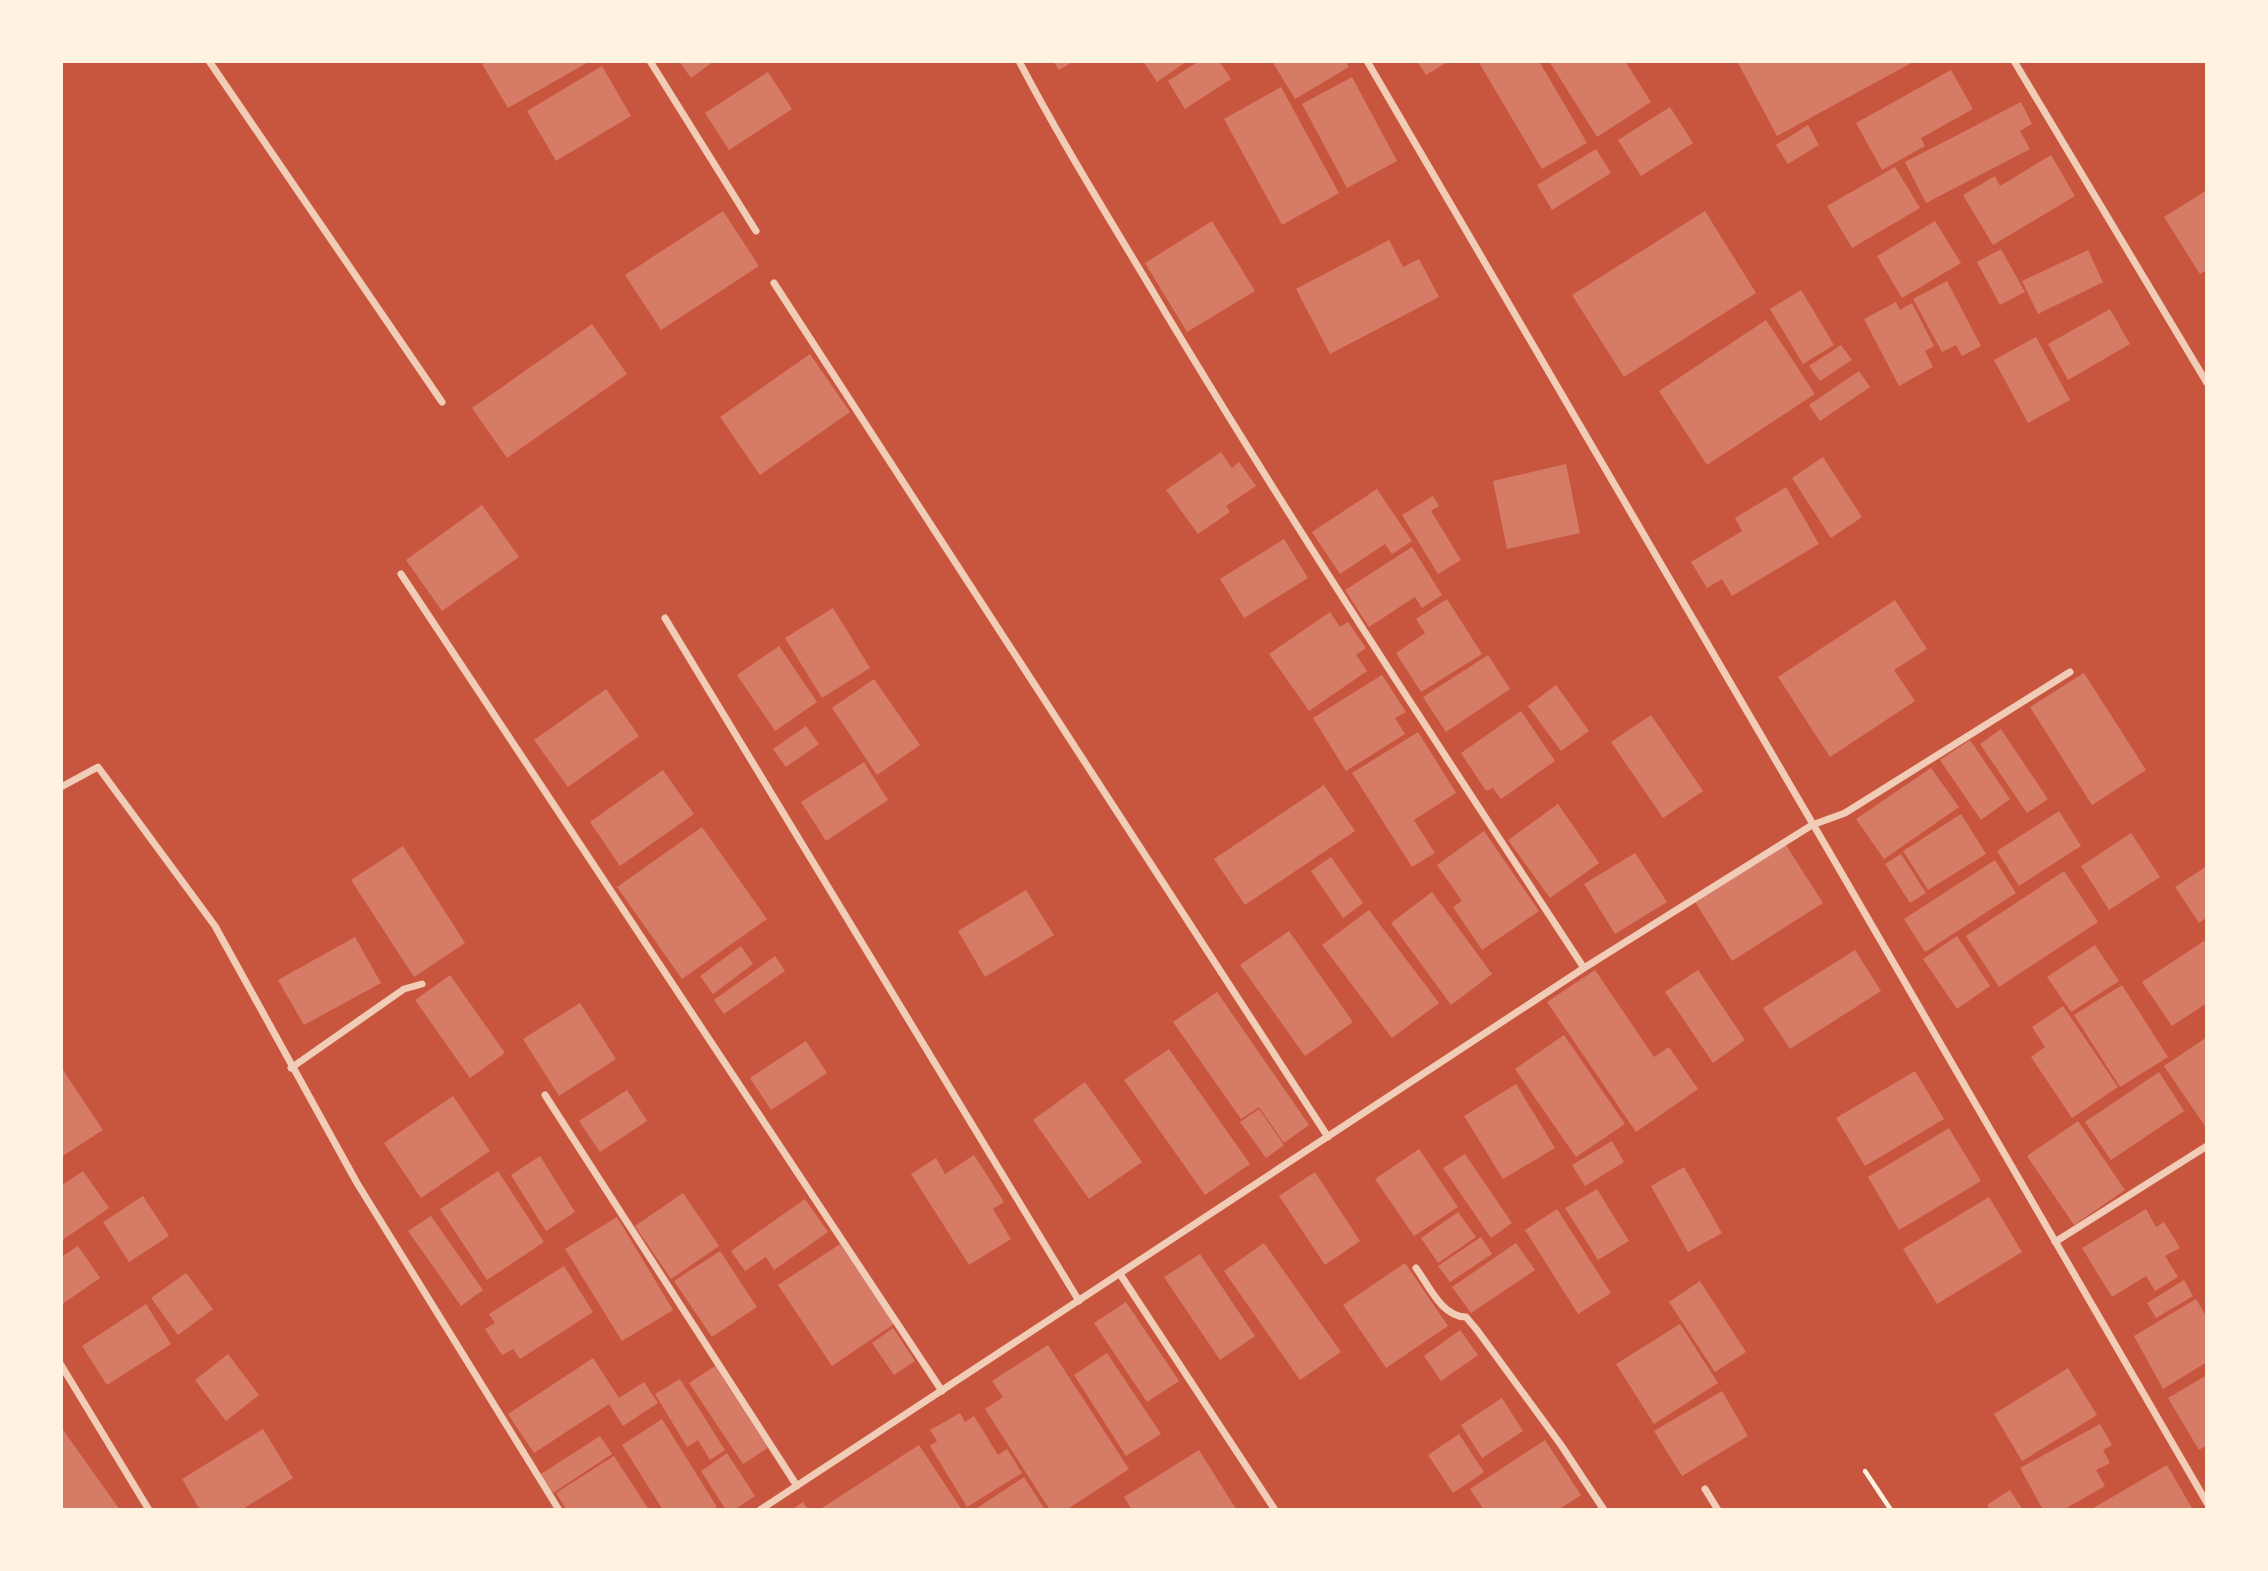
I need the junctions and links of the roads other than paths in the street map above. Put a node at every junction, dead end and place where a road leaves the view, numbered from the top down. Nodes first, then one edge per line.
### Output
1 (209, 61) edge
2 (650, 61) edge
3 (1019, 61) edge
4 (1367, 61) edge
5 (2014, 61) edge
6 (756, 231) dead end
7 (774, 283) dead end
8 (2207, 383) edge
9 (442, 402) dead end
10 (401, 574) dead end
11 (665, 618) dead end
12 (2070, 672) dead end
13 (61, 787) edge
14 (1812, 825) junction
15 (1584, 968) junction
16 (422, 984) dead end
17 (291, 1068) junction
18 (545, 1094) dead end
19 (1328, 1137) junction
20 (2207, 1146) edge
21 (2055, 1242) junction
22 (1416, 1268) dead end
23 (1120, 1274) junction
24 (1079, 1301) junction
25 (61, 1365) edge
26 (942, 1391) junction
27 (797, 1486) junction
28 (1705, 1489) dead end
29 (2207, 1503) edge
30 (149, 1510) edge
31 (559, 1510) edge
32 (760, 1510) edge
33 (1275, 1510) edge
34 (1604, 1510) edge
35 (1718, 1510) edge

1 - 9 street
2 - 6 street
3 - 15 street
4 - 14 street
5 - 8 street
7 - 19 street
10 - 26 street
11 - 24 street
12 - 14 street
13 - 17 street
14 - 15 street
14 - 21 street
15 - 19 street
16 - 17 street
17 - 31 street
18 - 27 street
19 - 23 street
20 - 21 street
21 - 29 street
22 - 34 street
23 - 24 street
23 - 33 street
24 - 26 street
25 - 30 street
26 - 27 street
27 - 32 street
28 - 35 street

